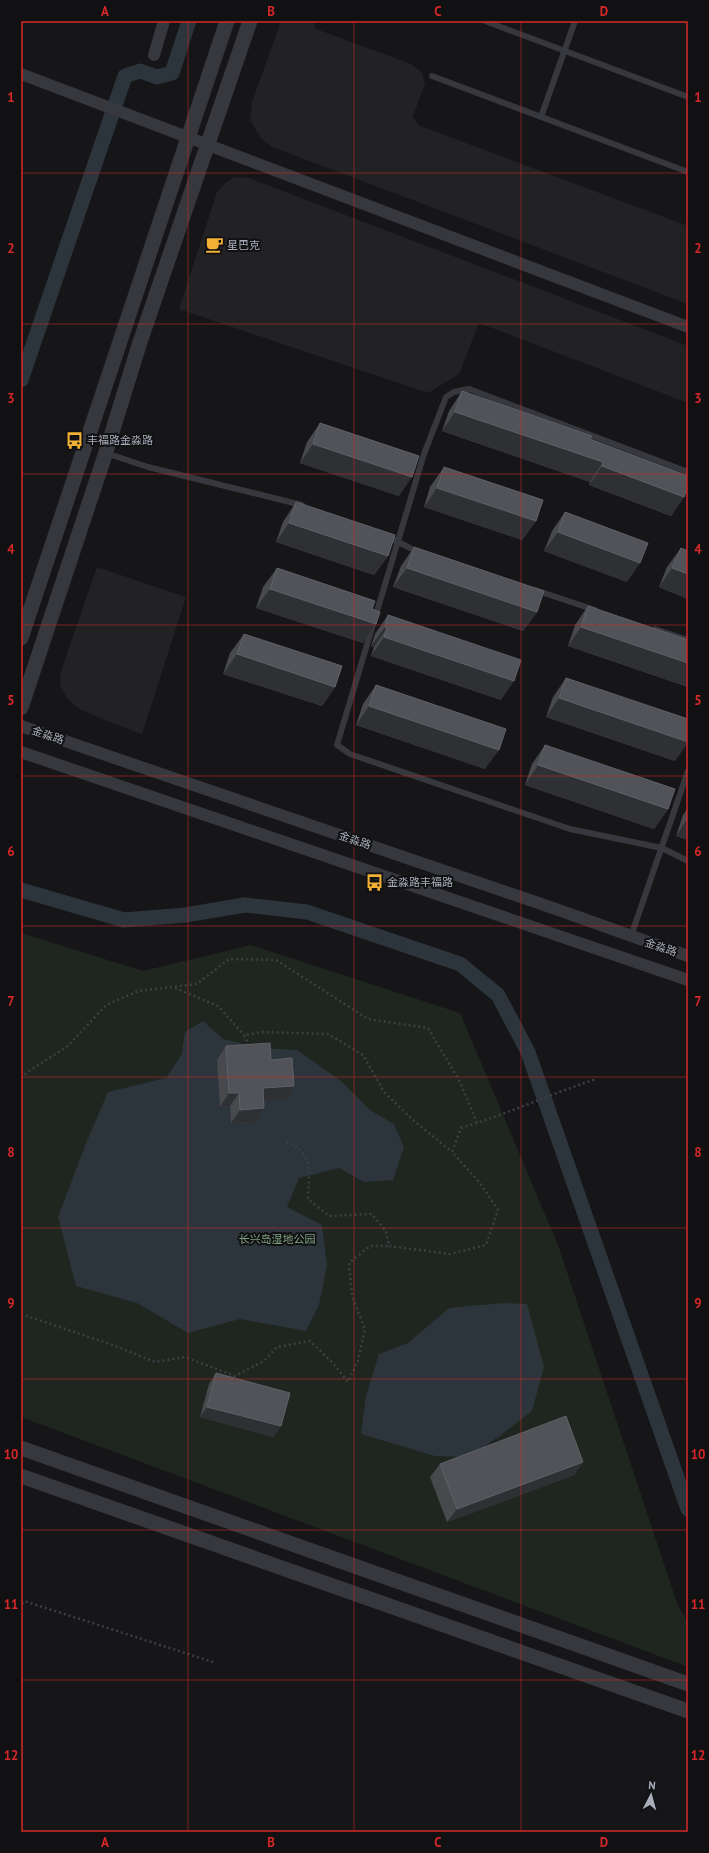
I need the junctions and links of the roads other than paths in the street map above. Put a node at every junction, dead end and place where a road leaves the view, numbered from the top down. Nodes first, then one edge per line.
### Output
1 (164, 21) edge
2 (227, 21) edge
3 (250, 21) edge
4 (485, 21) edge
5 (575, 21) edge
6 (565, 50) junction
7 (154, 54) dead end
8 (21, 74) edge
9 (432, 76) dead end
10 (688, 97) edge
11 (541, 117) junction
12 (188, 136) junction
13 (209, 144) junction
14 (688, 172) edge
15 (688, 327) edge
16 (106, 452) junction
17 (688, 472) edge
18 (308, 508) edge
19 (385, 535) edge
20 (398, 542) junction
21 (425, 554) edge
22 (530, 588) edge
23 (605, 613) edge
24 (650, 627) edge
25 (21, 638) edge
26 (688, 640) edge
27 (21, 708) edge
28 (21, 726) edge
29 (21, 752) edge
30 (688, 771) edge
31 (662, 848) junction
32 (688, 861) edge
33 (631, 936) junction
34 (688, 956) edge
35 (688, 980) edge
36 (21, 1448) edge
37 (21, 1476) edge
38 (688, 1684) edge
39 (688, 1711) edge

1 - 7 street
2 - 12 street
3 - 13 street
4 - 6 lane
5 - 6 lane
6 - 10 lane
6 - 11 lane
8 - 12 street
9 - 11 lane
11 - 14 lane
12 - 13 street
12 - 25 street
13 - 15 street
13 - 16 street
16 - 18 lane
16 - 27 street
17 - 20 lane
19 - 20 lane
20 - 21 lane
20 - 31 lane
22 - 23 lane
24 - 26 lane
28 - 33 street, 金淼路
29 - 35 street, 金淼路
30 - 31 lane
31 - 32 lane
31 - 33 lane
33 - 34 street, 金淼路
36 - 38 street
37 - 39 street

